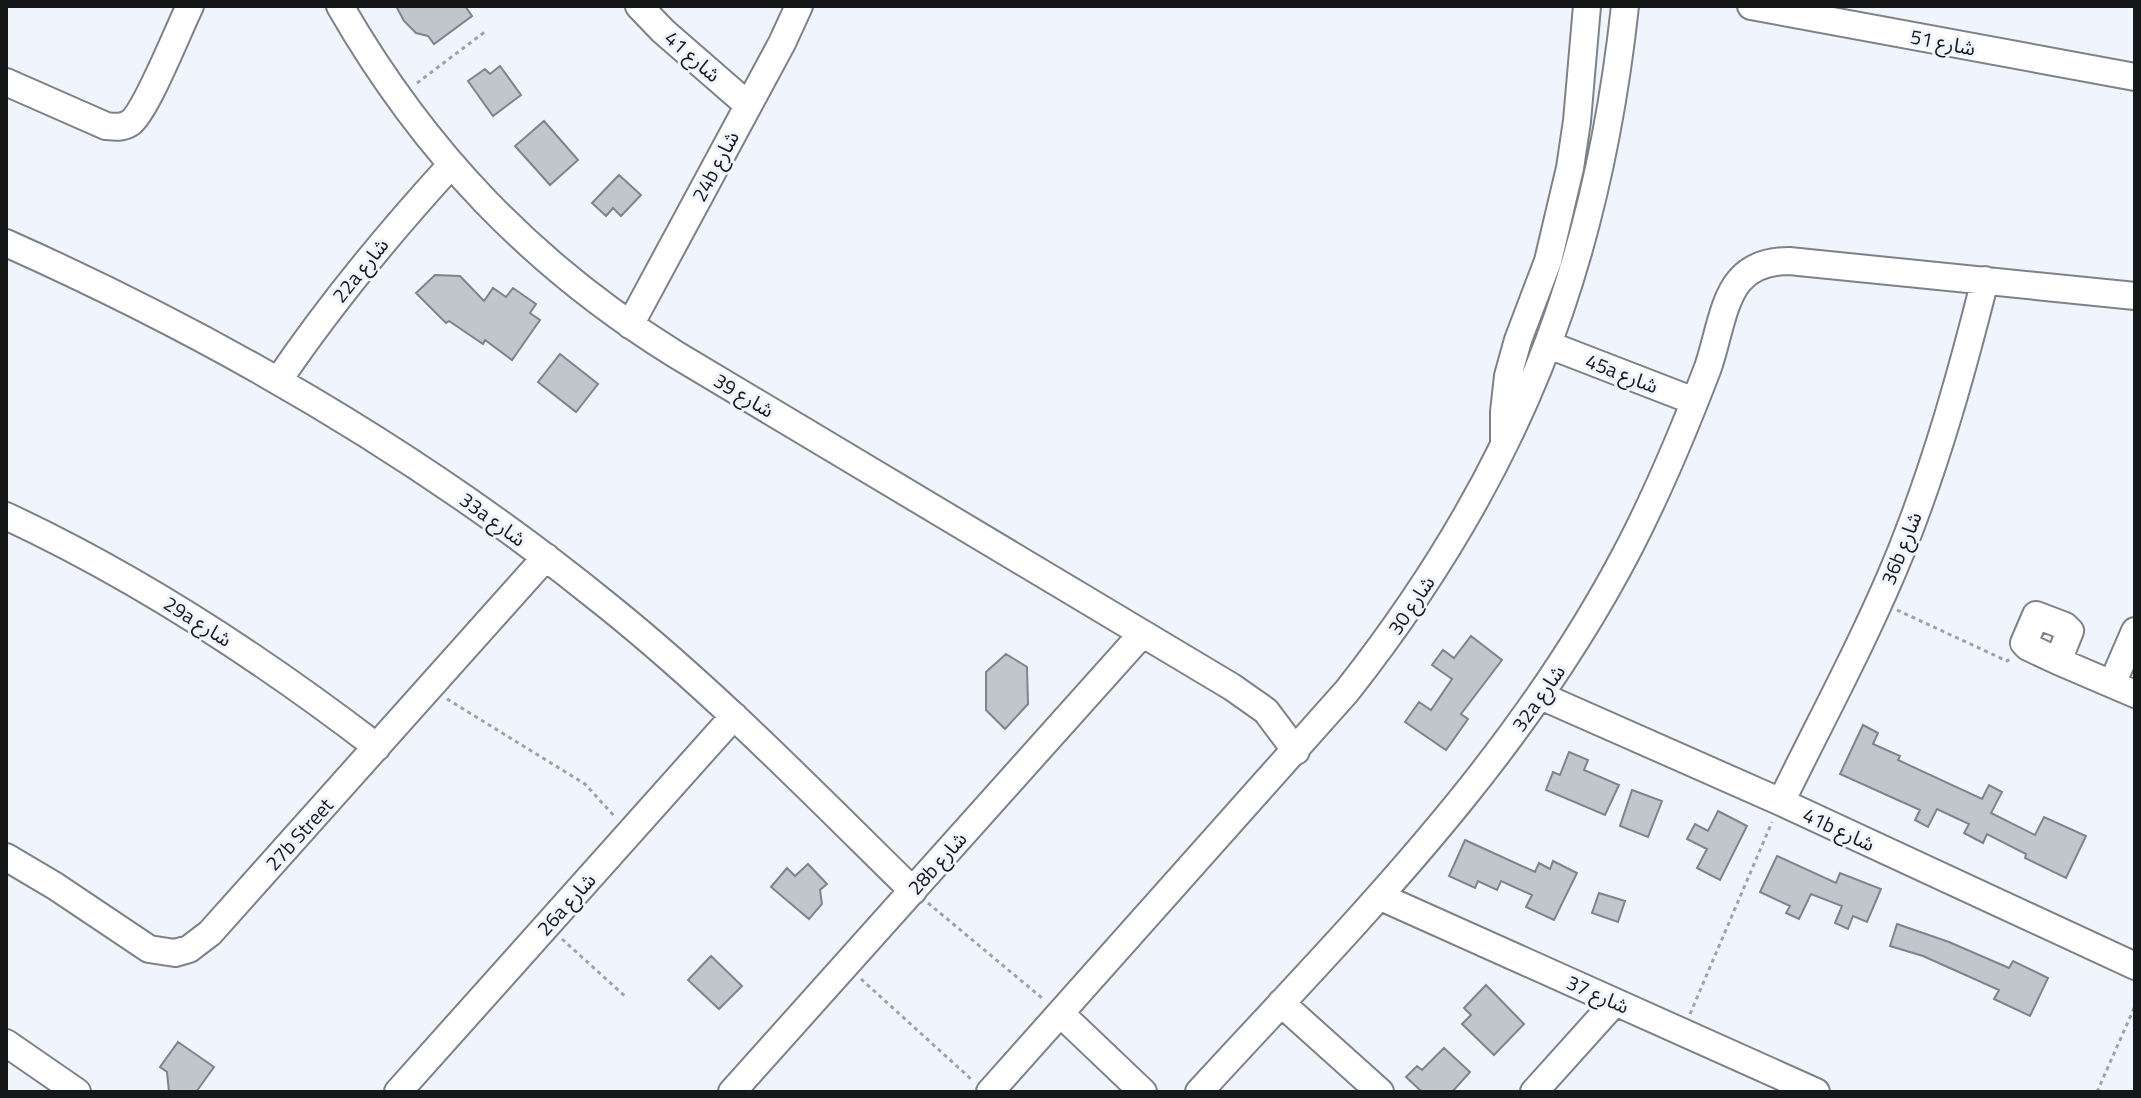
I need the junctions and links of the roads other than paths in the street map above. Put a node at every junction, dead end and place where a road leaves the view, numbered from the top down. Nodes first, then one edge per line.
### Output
1 (190, 6) edge
2 (340, 6) edge
3 (639, 6) edge
4 (799, 6) edge
5 (1587, 6) edge
6 (1625, 6) edge
7 (1751, 6) edge
8 (2135, 77) edge
9 (6, 82) edge
10 (748, 105) junction
11 (451, 165) junction
12 (6, 243) edge
13 (1985, 280) junction
14 (2135, 296) edge
15 (630, 325) junction
16 (1549, 345) junction
17 (278, 381) junction
18 (1694, 401) junction
19 (1505, 448) junction
20 (6, 516) edge
21 (546, 557) junction
22 (2135, 631) edge
23 (1142, 634) junction
24 (2058, 661) junction
25 (2123, 689) edge
26 (1541, 696) junction
27 (734, 716) junction
28 (1304, 742) junction
29 (377, 747) junction
30 (1781, 802) junction
31 (6, 857) edge
32 (913, 891) junction
33 (1381, 897) junction
34 (2133, 962) edge
35 (1615, 1002) junction
36 (1281, 1003) junction
37 (1061, 1014) junction
38 (6, 1043) edge
39 (982, 1087) edge
40 (77, 1092) edge
41 (398, 1092) edge
42 (732, 1092) edge
43 (1143, 1092) edge
44 (1199, 1092) edge
45 (1380, 1092) edge
46 (1534, 1092) edge
47 (1816, 1092) edge

1 - 9 street
2 - 11 street, شارع 39
3 - 10 street, شارع 41
4 - 10 street, 24b شارع
5 - 19 street
6 - 16 street, شارع 30
7 - 8 street, شارع 51
10 - 15 street, 24b شارع
11 - 15 street, شارع 39
11 - 17 street, 22a شارع
12 - 17 street, 33a شارع
13 - 14 street, 32a شارع
13 - 18 street, 32a شارع
13 - 30 street, 36b شارع
15 - 23 street, شارع 39
16 - 18 street, 45a شارع
16 - 19 street, شارع 30
17 - 21 street, 33a شارع
18 - 26 street, 32a شارع
19 - 28 street, شارع 30
20 - 29 street, 29a شارع
21 - 27 street, 33a شارع
21 - 29 street, 27b Street
22 - 25 street
23 - 28 street, شارع 39
23 - 32 street, 28b شارع
24 - 24 street
24 - 25 street
26 - 30 street, 41b شارع
26 - 33 street, 32a شارع
27 - 32 street, 33a شارع
27 - 41 street, 26a شارع
28 - 37 street, شارع 30
29 - 31 street, 27b Street
30 - 34 street, 41b شارع
32 - 42 street, 28b شارع
33 - 35 street, شارع 37
33 - 36 street, 32a شارع
35 - 46 street
35 - 47 street, شارع 37
36 - 44 street, 32a شارع
36 - 45 street
37 - 39 street, شارع 30
37 - 43 street
38 - 40 street

